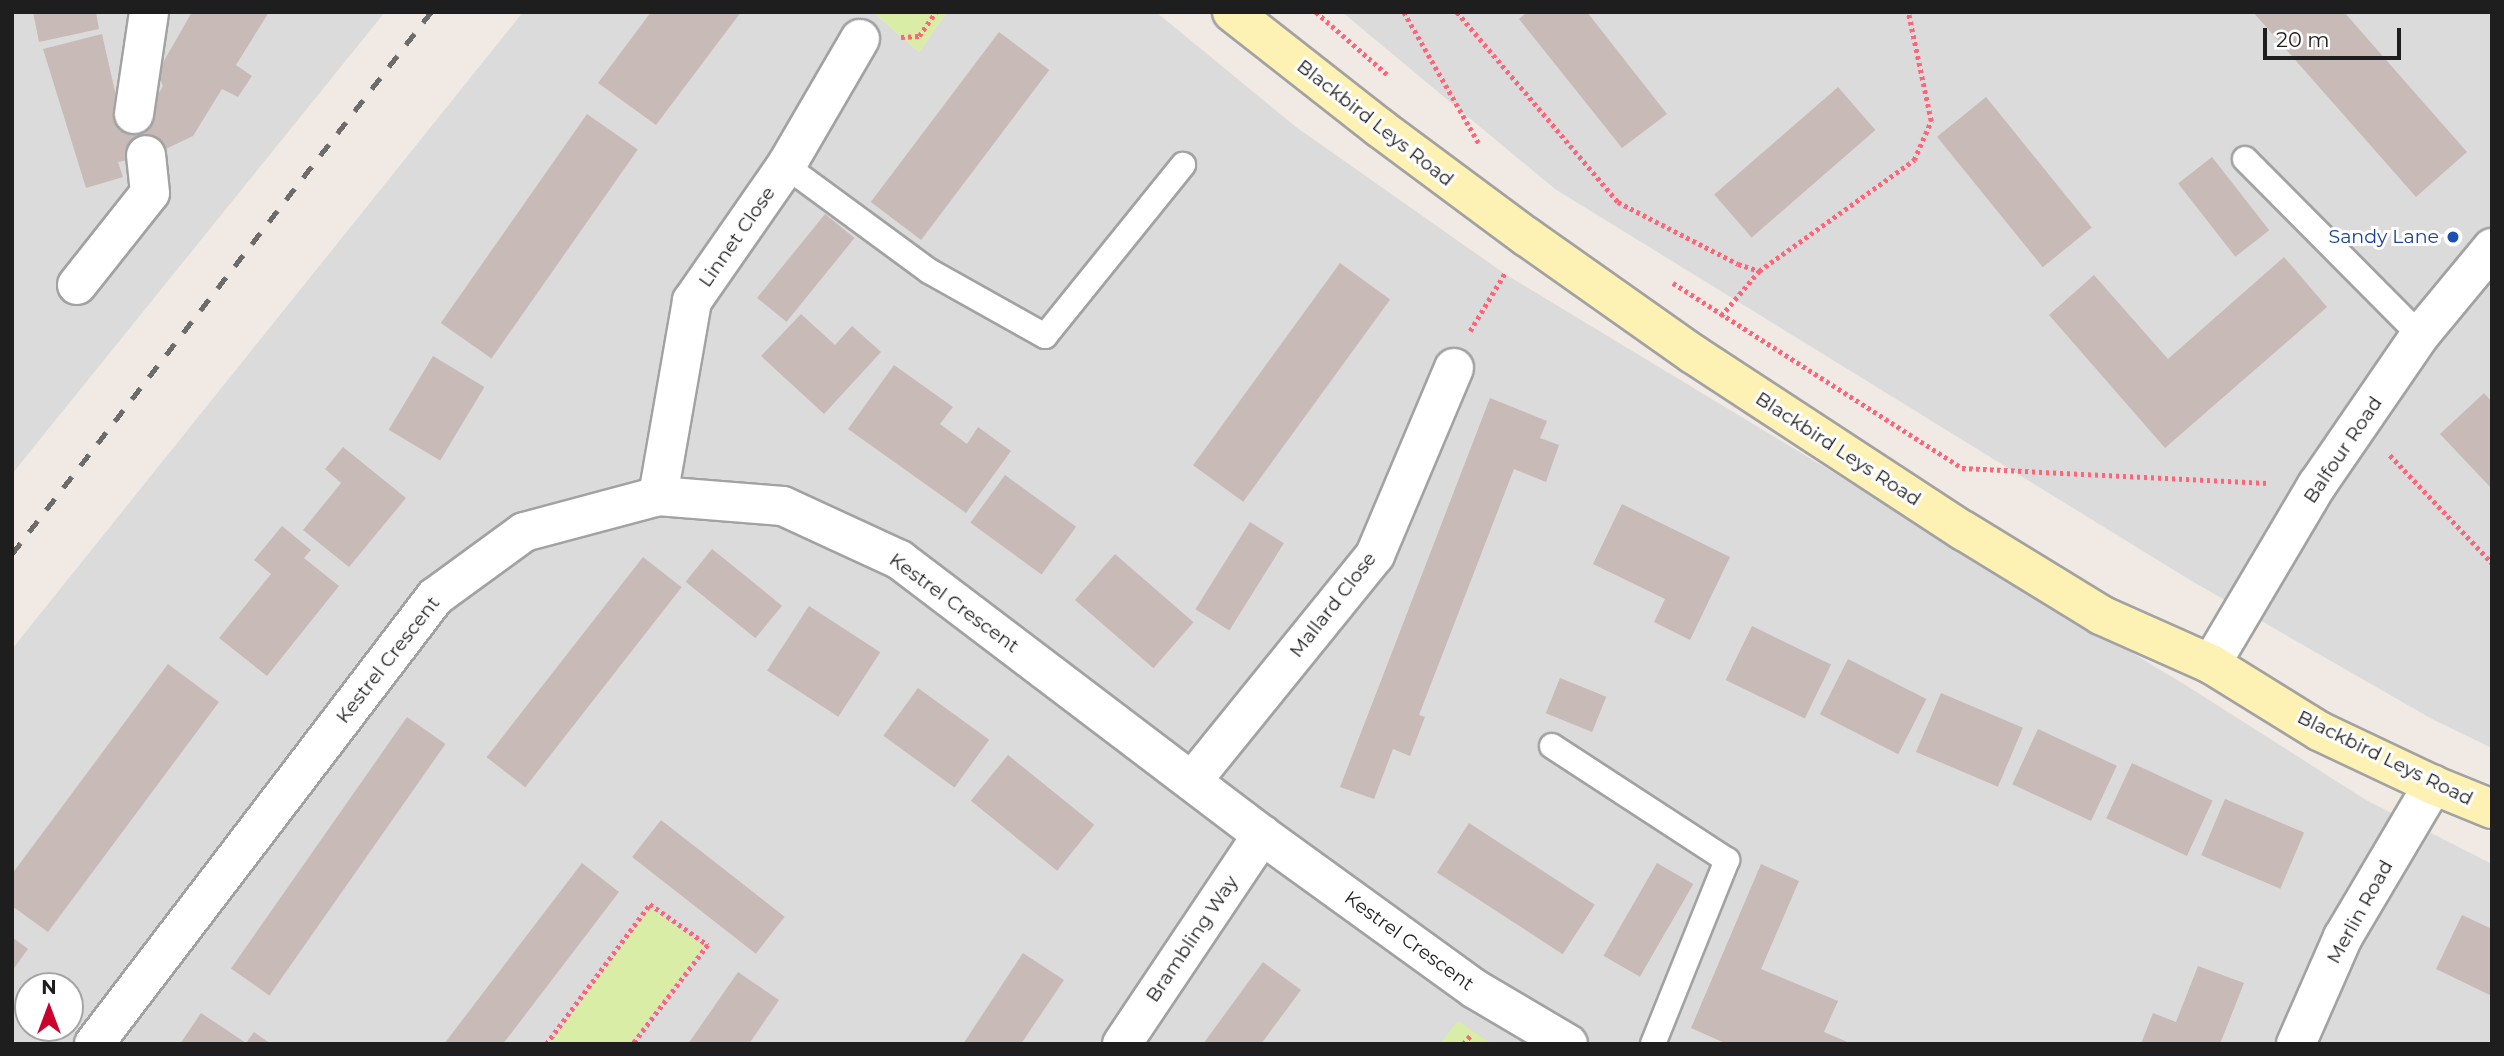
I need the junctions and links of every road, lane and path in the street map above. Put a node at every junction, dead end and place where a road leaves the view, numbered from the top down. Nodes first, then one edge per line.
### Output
1 (149, 12) edge
2 (1232, 12) edge
3 (1404, 12) edge
4 (1457, 12) edge
5 (1908, 12) edge
6 (860, 39) dead end
7 (134, 114) dead end
8 (1484, 153) dead end
9 (146, 155) dead end
10 (2245, 159) dead end
11 (1183, 165) dead end
12 (786, 166) junction
13 (1527, 237) junction
14 (2489, 259) edge
15 (1759, 271) junction
16 (77, 285) dead end
17 (1471, 327) dead end
18 (2420, 335) junction
19 (1454, 368) dead end
20 (2360, 424) junction
21 (2317, 485) junction
22 (658, 495) junction
23 (2492, 563) edge
24 (2211, 664) junction
25 (1552, 746) dead end
26 (1192, 781) junction
27 (2433, 785) junction
28 (2492, 808) edge
29 (1262, 835) junction
30 (94, 1044) edge
31 (547, 1044) edge
32 (633, 1044) edge
33 (1122, 1044) edge
34 (1568, 1044) edge
35 (1653, 1044) edge
36 (2296, 1044) edge

1 - 7 street
2 - 13 street, Blackbird Leys Road
3 - 8 path
4 - 15 path
5 - 15 path
6 - 12 street, Linnet Close
9 - 16 street
10 - 18 lane
11 - 12 lane
12 - 22 street, Linnet Close
13 - 17 path
13 - 24 street, Blackbird Leys Road
14 - 18 street, Balfour Road
15 - 21 path
18 - 20 street, Balfour Road
19 - 26 street, Mallard Close
20 - 21 street, Balfour Road
20 - 23 path
21 - 24 street, Balfour Road
22 - 26 street, Kestrel Crescent
22 - 30 street, Kestrel Crescent
24 - 27 street, Blackbird Leys Road
25 - 35 lane
26 - 29 street, Kestrel Crescent
27 - 28 street, Blackbird Leys Road
27 - 36 street, Merlin Road
29 - 33 street, Brambling Way
29 - 34 street, Kestrel Crescent
31 - 32 path

